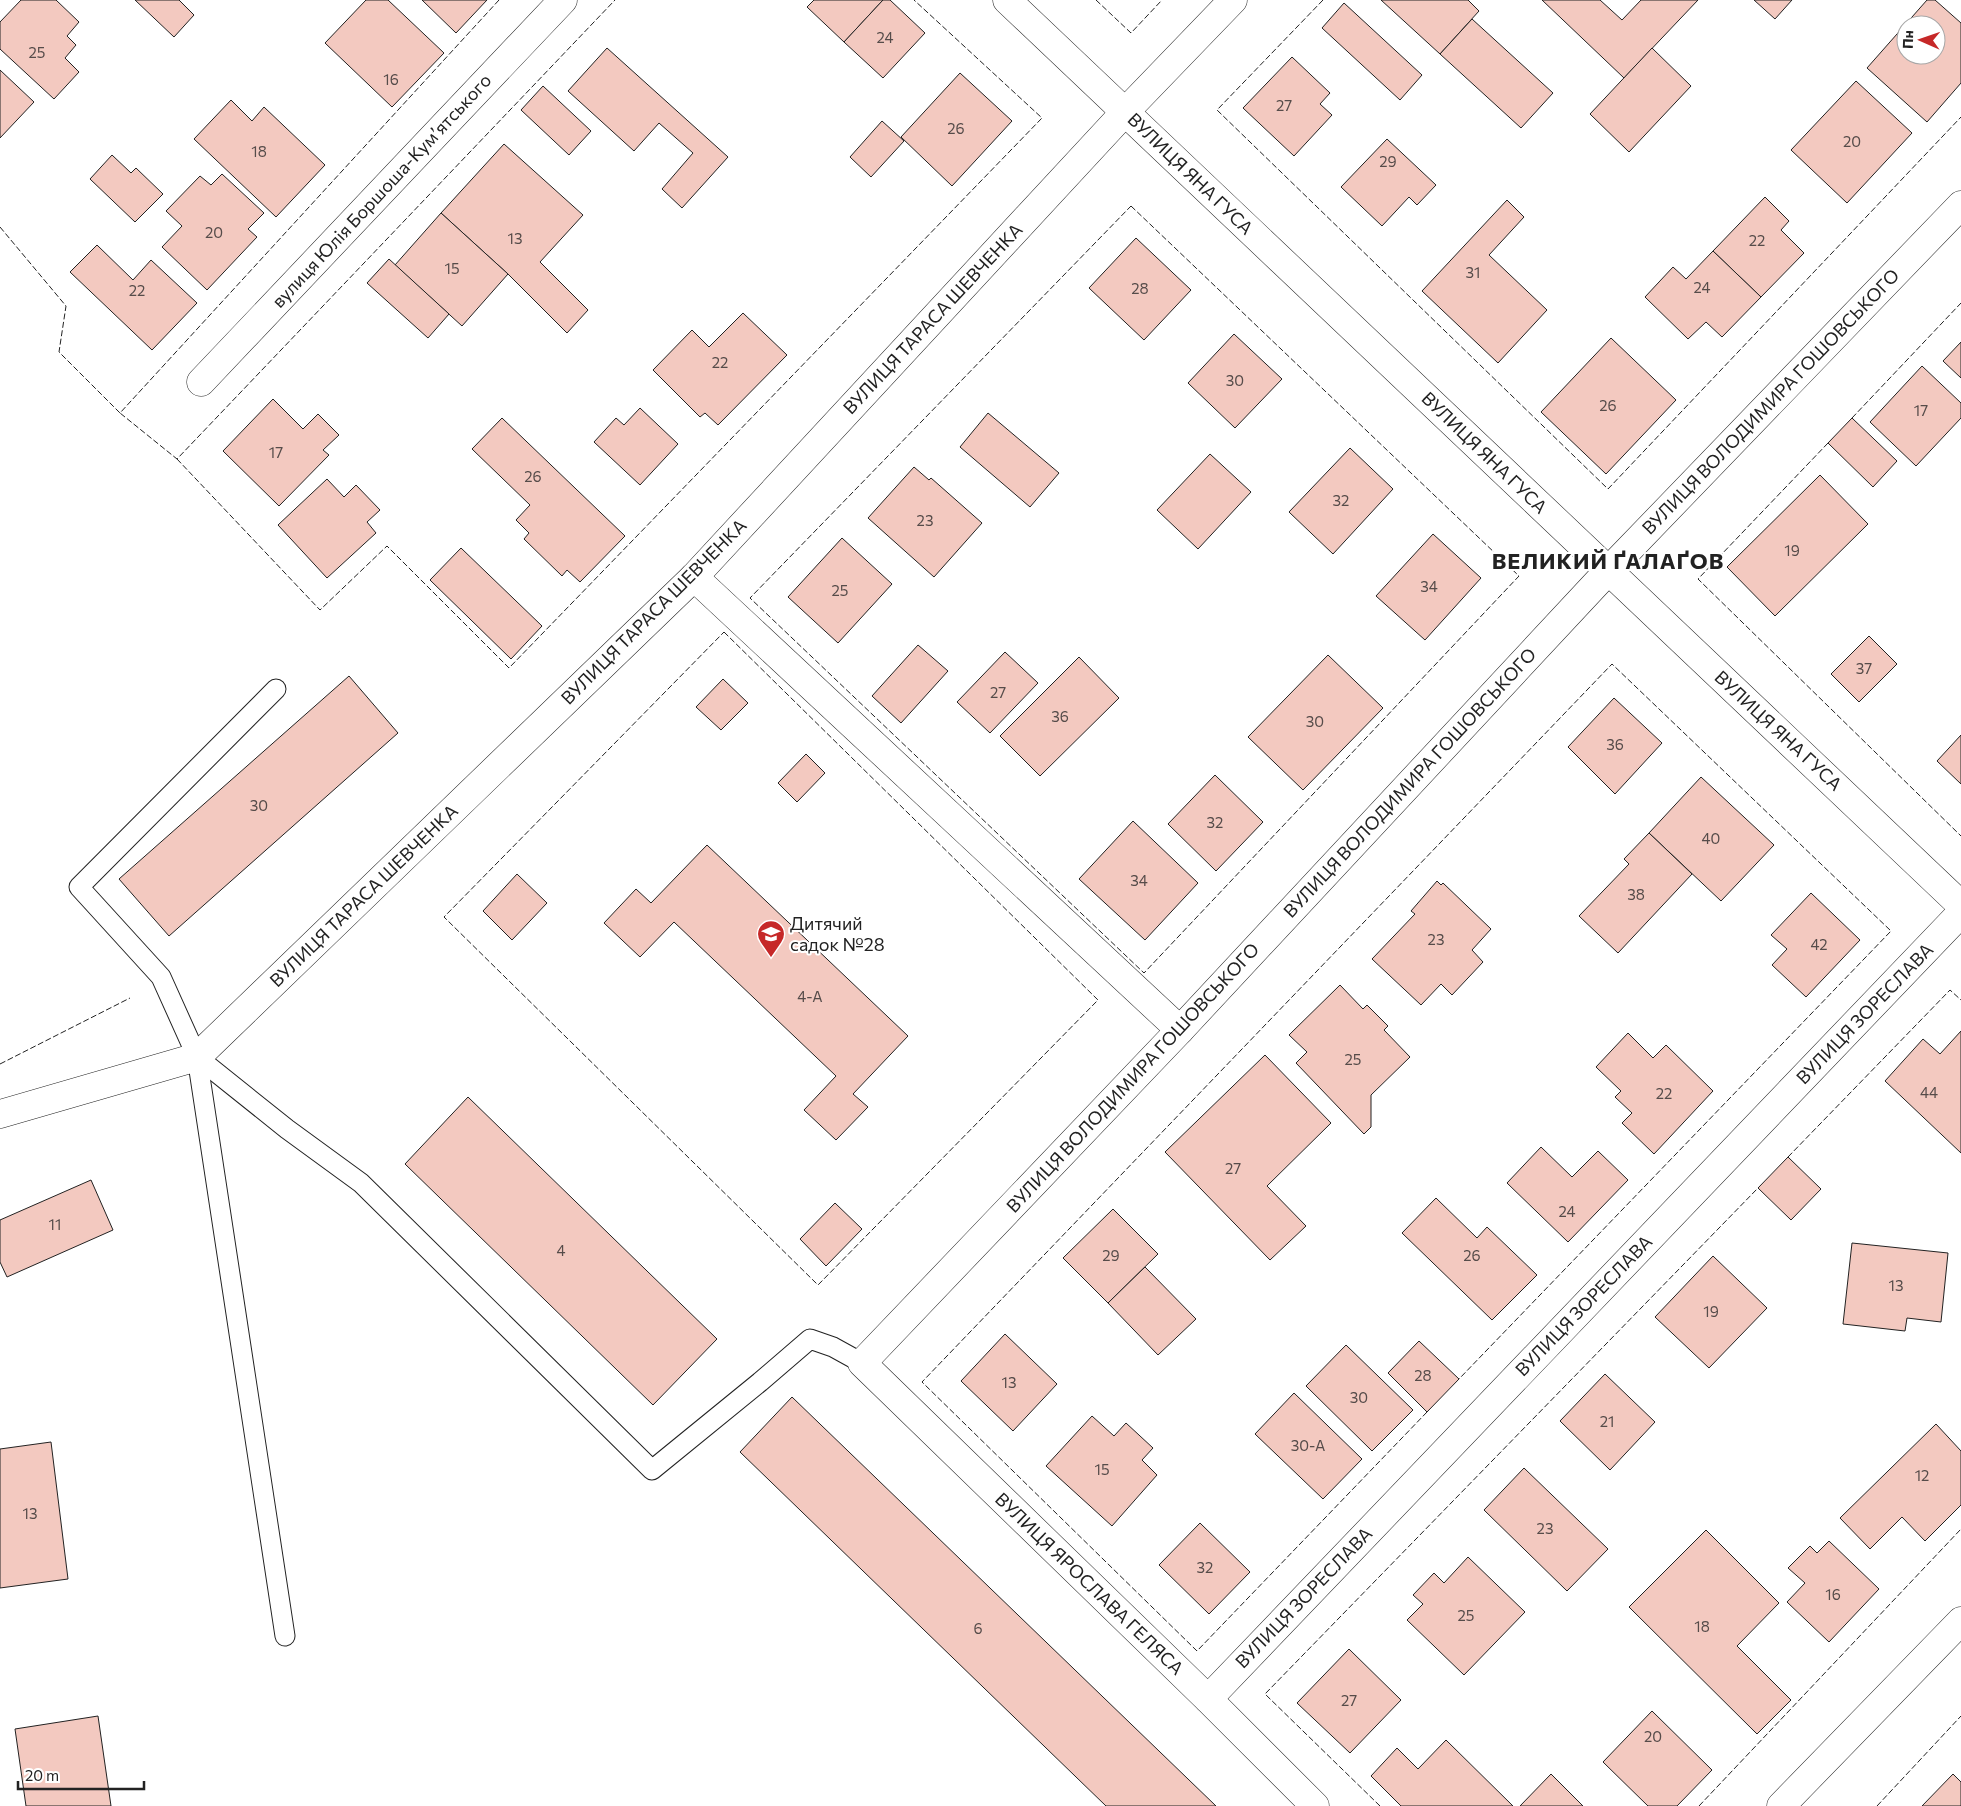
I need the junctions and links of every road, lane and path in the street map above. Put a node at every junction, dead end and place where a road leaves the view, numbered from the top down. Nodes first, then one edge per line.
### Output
1 (563, 0) edge
2 (1006, 0) edge
3 (1232, 0) edge
4 (1125, 112) junction
5 (1961, 205) edge
6 (201, 382) dead end
7 (1608, 571) junction
8 (694, 577) junction
9 (276, 689) dead end
10 (1961, 905) edge
11 (1961, 913) edge
12 (1180, 1030) junction
13 (197, 1057) junction
14 (0, 1114) edge
15 (862, 1364) junction
16 (1961, 1621) edge
17 (285, 1636) dead end
18 (1208, 1699) junction
19 (1315, 1806) edge
20 (1781, 1806) edge

1 - 6 street, вулиця Юлія Боршоша-Кумʼятського
2 - 4 street, ВУЛИЦЯ ЯНА ГУСА
3 - 4 street, ВУЛИЦЯ ТАРАСА ШЕВЧЕНКА
4 - 7 street, ВУЛИЦЯ ЯНА ГУСА
4 - 8 street, ВУЛИЦЯ ТАРАСА ШЕВЧЕНКА
5 - 7 street, ВУЛИЦЯ ВОЛОДИМИРА ГОШОВСЬКОГО
7 - 10 street, ВУЛИЦЯ ЯНА ГУСА
7 - 12 street, ВУЛИЦЯ ВОЛОДИМИРА ГОШОВСЬКОГО
8 - 12 street
8 - 13 street, ВУЛИЦЯ ТАРАСА ШЕВЧЕНКА
9 - 13 lane
11 - 18 street, ВУЛИЦЯ ЗОРЕСЛАВА
12 - 15 street, ВУЛИЦЯ ВОЛОДИМИРА ГОШОВСЬКОГО
13 - 14 street, ВУЛИЦЯ ТАРАСА ШЕВЧЕНКА
13 - 15 lane
13 - 17 lane
15 - 18 street, ВУЛИЦЯ ЯРОСЛАВА ГЕЛЯСА
16 - 20 street
18 - 19 street, ВУЛИЦЯ ЯРОСЛАВА ГЕЛЯСА

